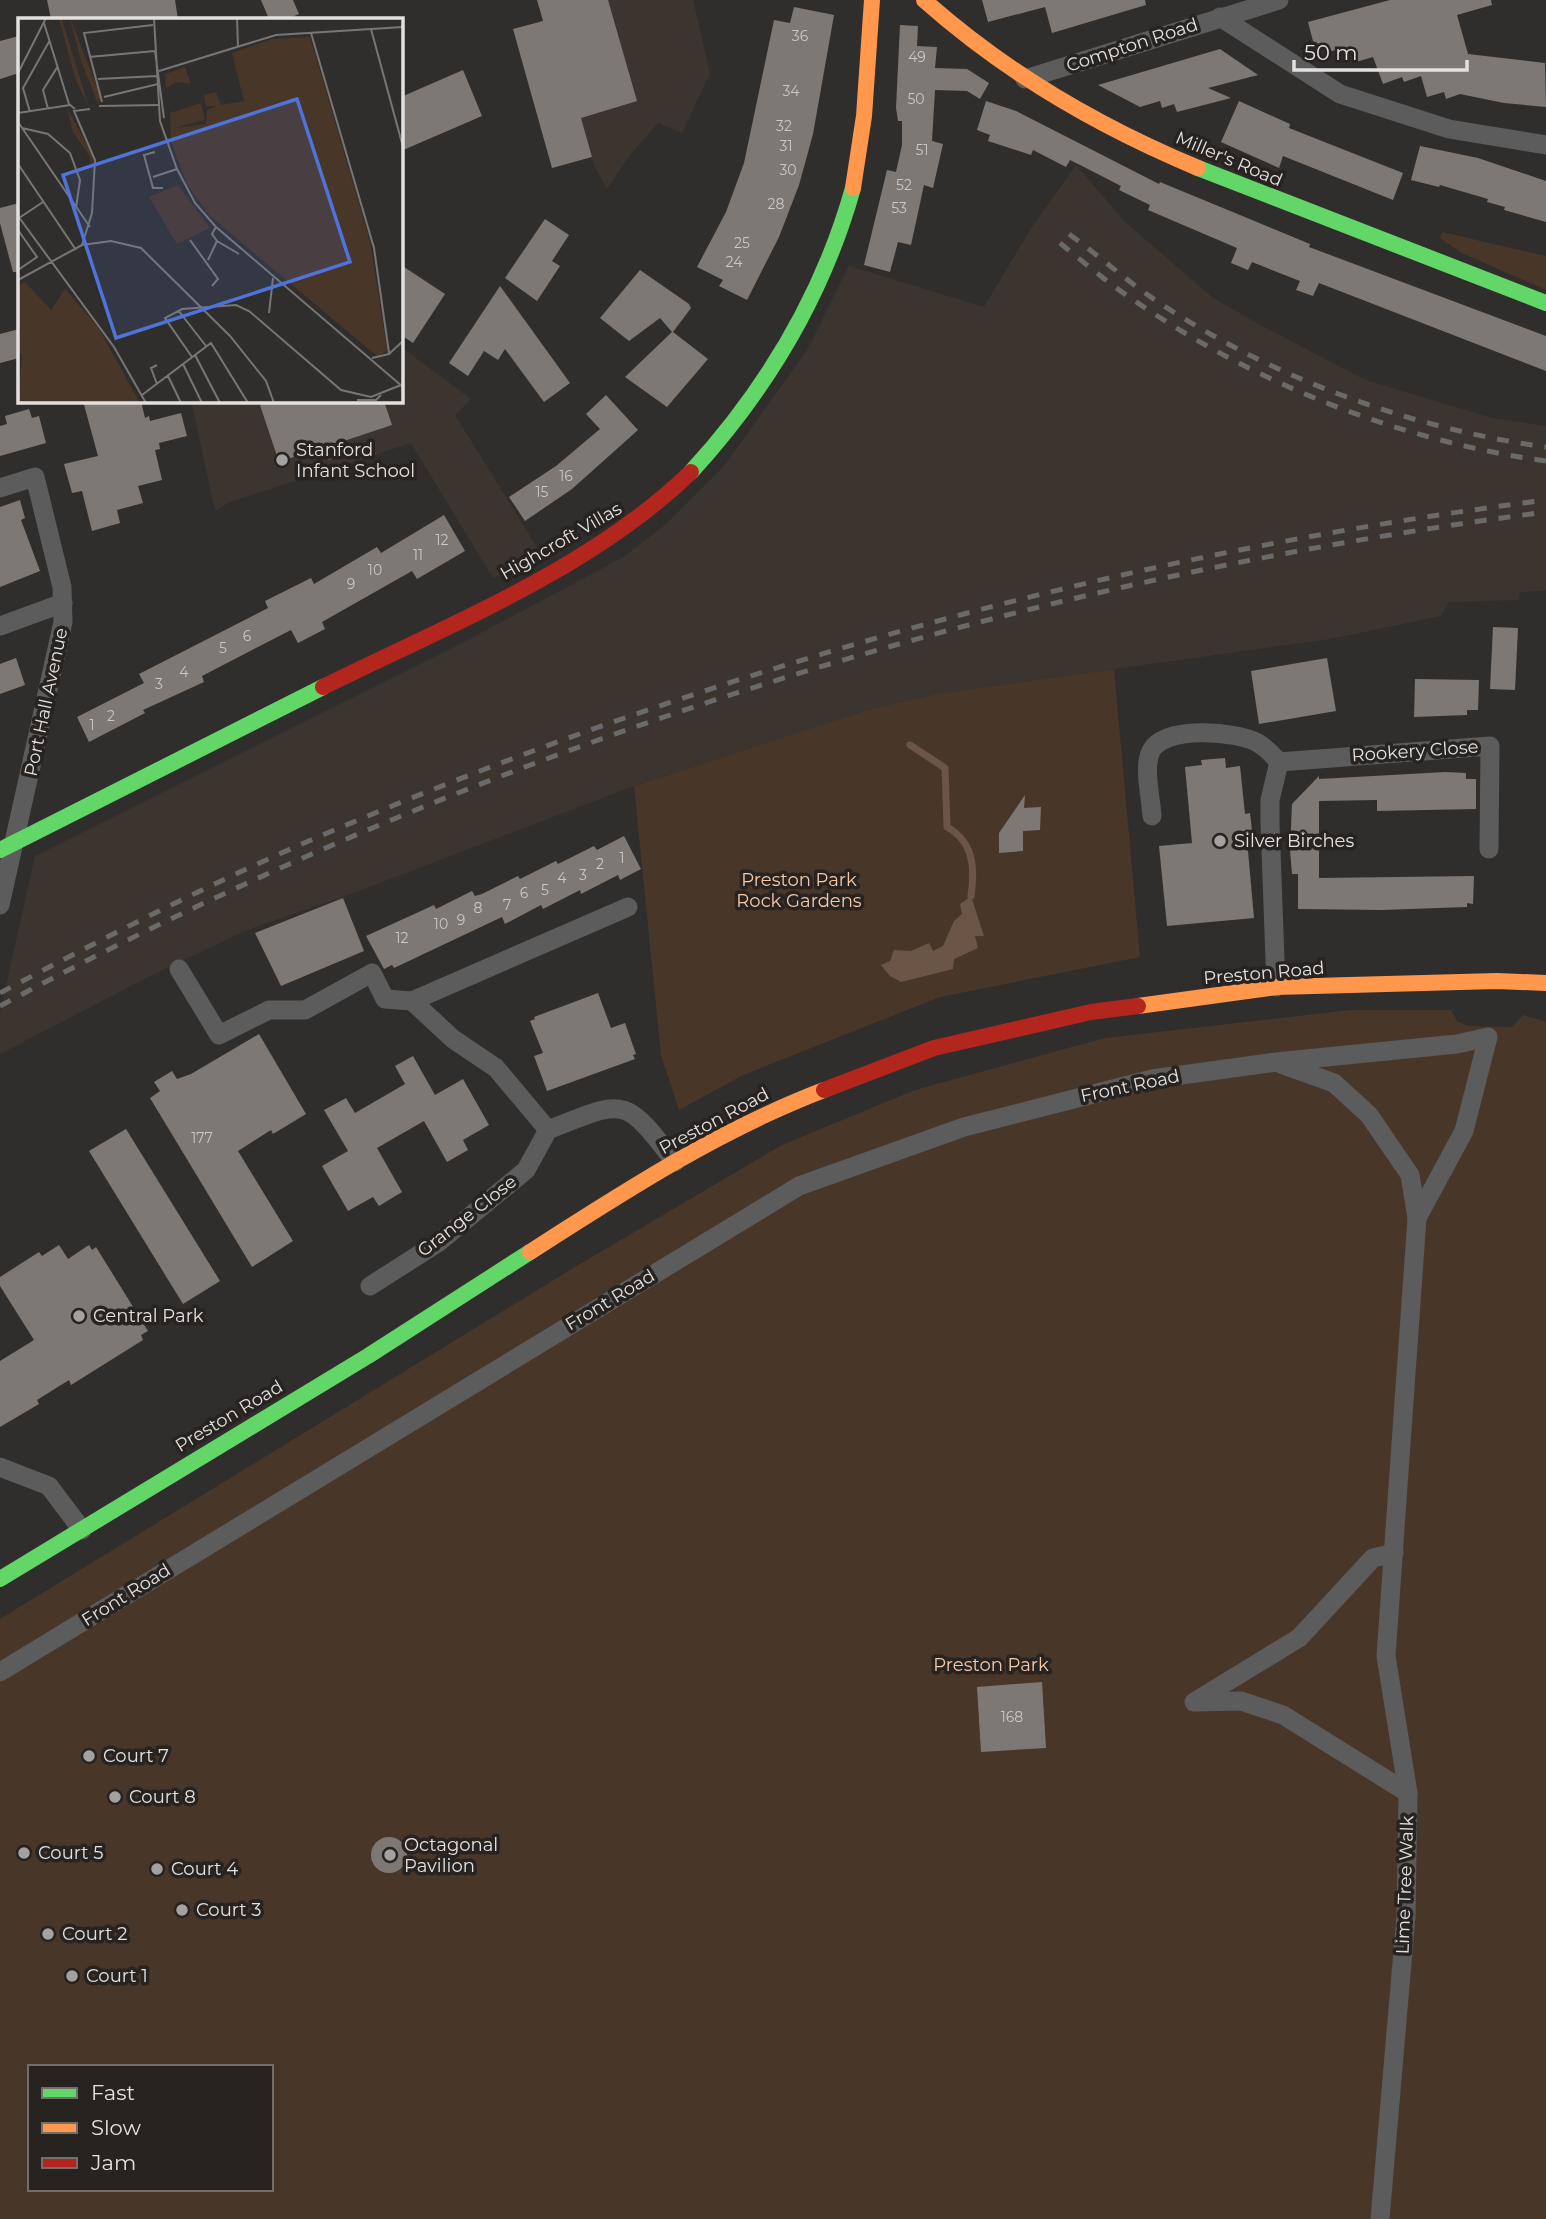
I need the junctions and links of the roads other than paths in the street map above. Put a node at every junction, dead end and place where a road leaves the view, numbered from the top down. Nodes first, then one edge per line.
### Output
1 (872, 0) edge
2 (923, 0) edge
3 (1279, 0) edge
4 (1220, 17) junction
5 (1025, 79) junction
6 (1546, 145) edge
7 (1546, 303) edge
8 (0, 488) edge
9 (63, 603) junction
10 (0, 626) edge
11 (1279, 762) junction
12 (1152, 816) dead end
13 (7, 847) edge
14 (1489, 849) dead end
15 (0, 905) edge
16 (628, 907) dead end
17 (179, 968) dead end
18 (1546, 982) edge
19 (1276, 987) junction
20 (412, 1001) junction
21 (1276, 1062) junction
22 (548, 1130) junction
23 (676, 1161) junction
24 (1418, 1217) junction
25 (370, 1286) dead end
26 (0, 1466) edge
27 (82, 1530) junction
28 (1394, 1552) junction
29 (0, 1579) edge
30 (0, 1672) edge
31 (1408, 1793) junction
32 (1380, 2219) edge

1 - 13 main road, Highcroft Villas
2 - 5 main road, Miller's Road
3 - 4 street, Compton Road
4 - 5 street, Compton Road
4 - 6 street
5 - 7 main road, Miller's Road
8 - 9 street, Port Hall Avenue
9 - 10 street
9 - 13 street, Port Hall Avenue
11 - 12 street
11 - 14 street, Rookery Close
11 - 19 street
13 - 15 street, Port Hall Avenue
16 - 20 street
17 - 20 street
18 - 19 main road, Preston Road
19 - 23 main road, Preston Road
20 - 22 street
21 - 24 street, Front Road
21 - 24 street, Front Road
21 - 30 street, Front Road
22 - 23 street
22 - 25 street, Grange Close
23 - 27 main road, Preston Road
24 - 28 street, Front Road
26 - 27 street
27 - 29 main road, Preston Road
28 - 31 street, Lime Tree Walk
28 - 31 street
31 - 32 street, Lime Tree Walk

